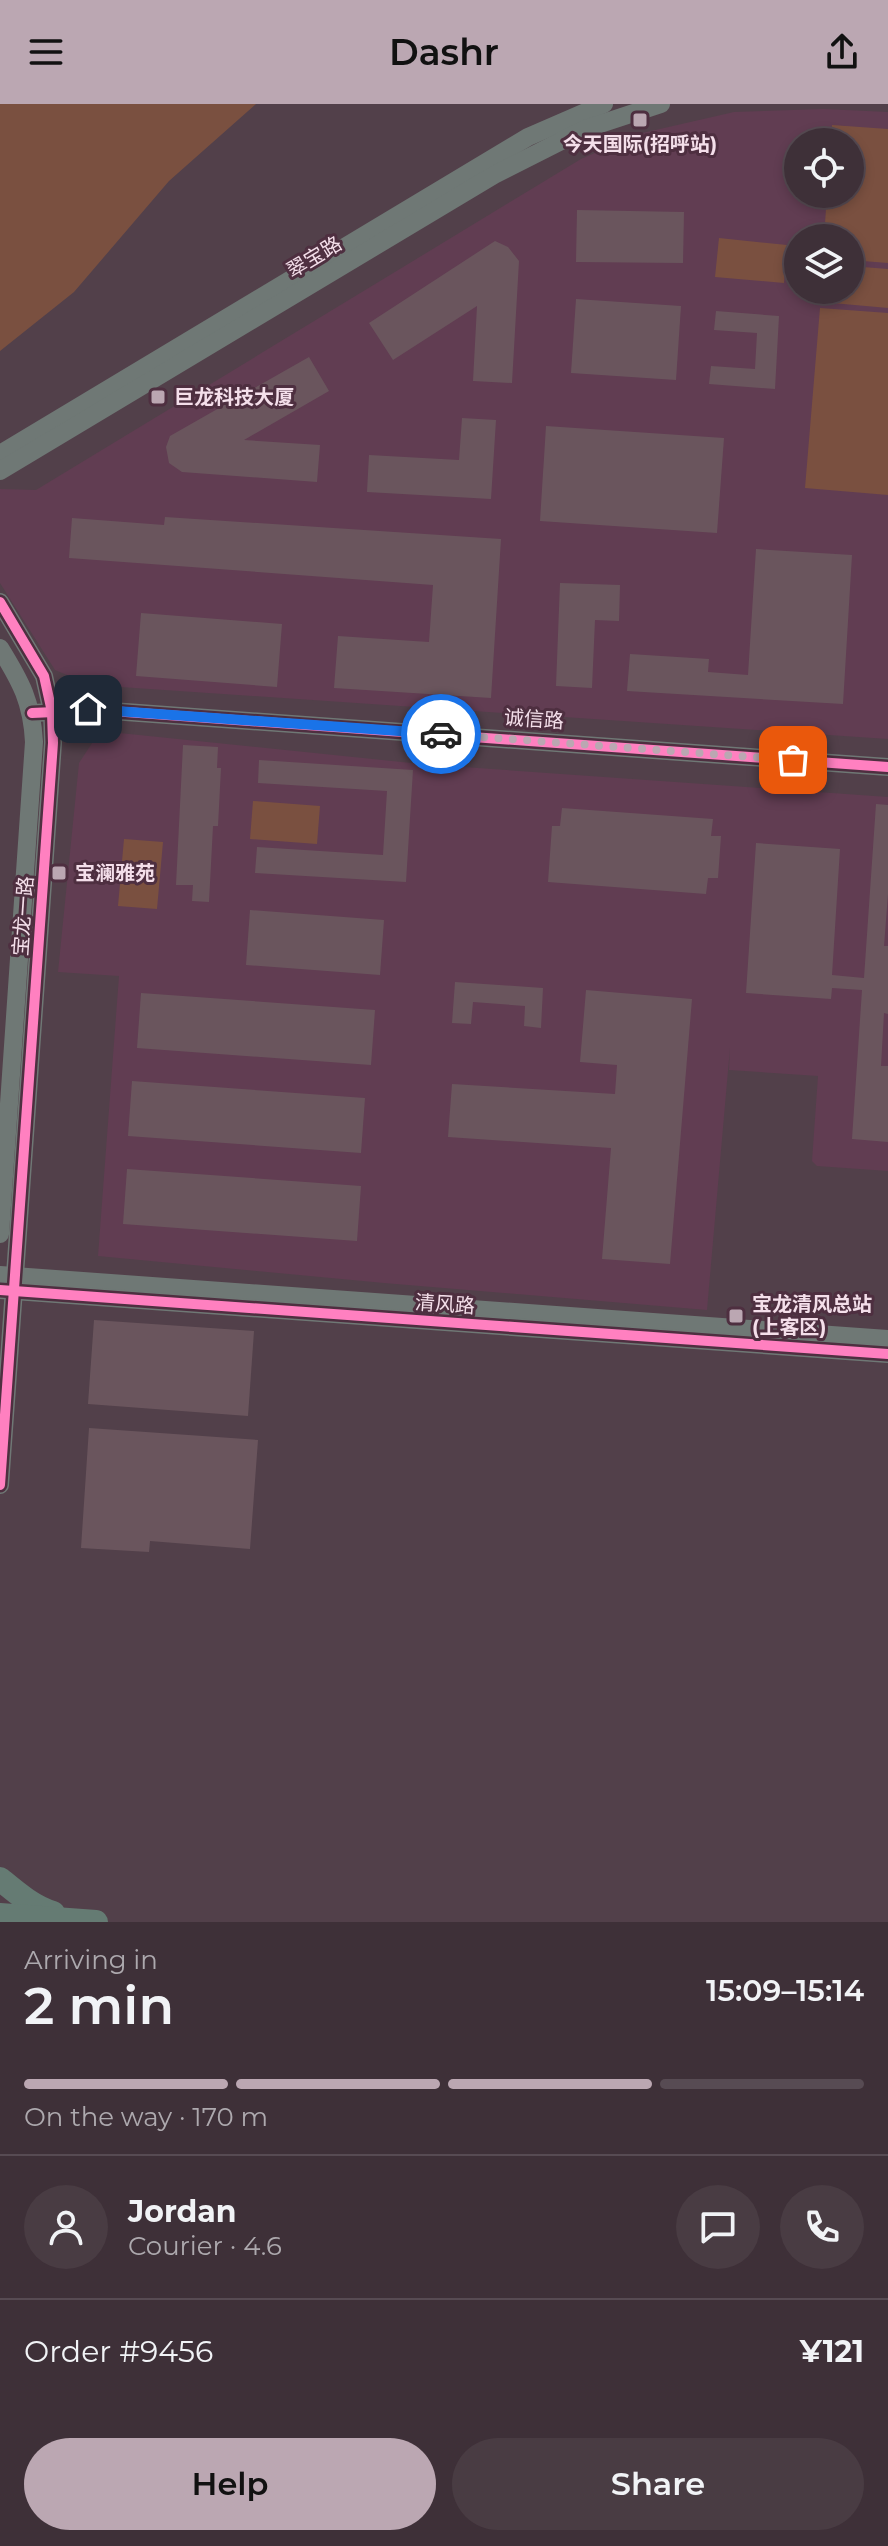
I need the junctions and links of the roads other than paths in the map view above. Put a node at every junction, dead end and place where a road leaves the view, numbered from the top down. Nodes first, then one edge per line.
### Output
1 (604, 104) edge
2 (661, 104) edge
3 (0, 454) edge
4 (0, 471) edge
5 (0, 602) edge
6 (0, 648) edge
7 (52, 712) junction
8 (32, 713) junction
9 (888, 767) edge
10 (0, 1234) edge
11 (7, 1283) edge
12 (888, 1339) edge
13 (888, 1354) edge
14 (0, 1485) edge
15 (0, 1879) edge
16 (0, 1915) edge
17 (86, 1921) edge

1 - 3 street, 翠宝路
2 - 4 street, 翠宝路
5 - 7 street, 宝龙一路
6 - 8 street, 宝龙一路
7 - 8 street, 诚信路
7 - 9 street, 诚信路
7 - 11 street, 宝龙一路
8 - 10 street, 宝龙一路
11 - 12 street, 清风路
11 - 13 street, 清风路
11 - 14 street, 宝龙一路
15 - 17 main road
16 - 17 main road

